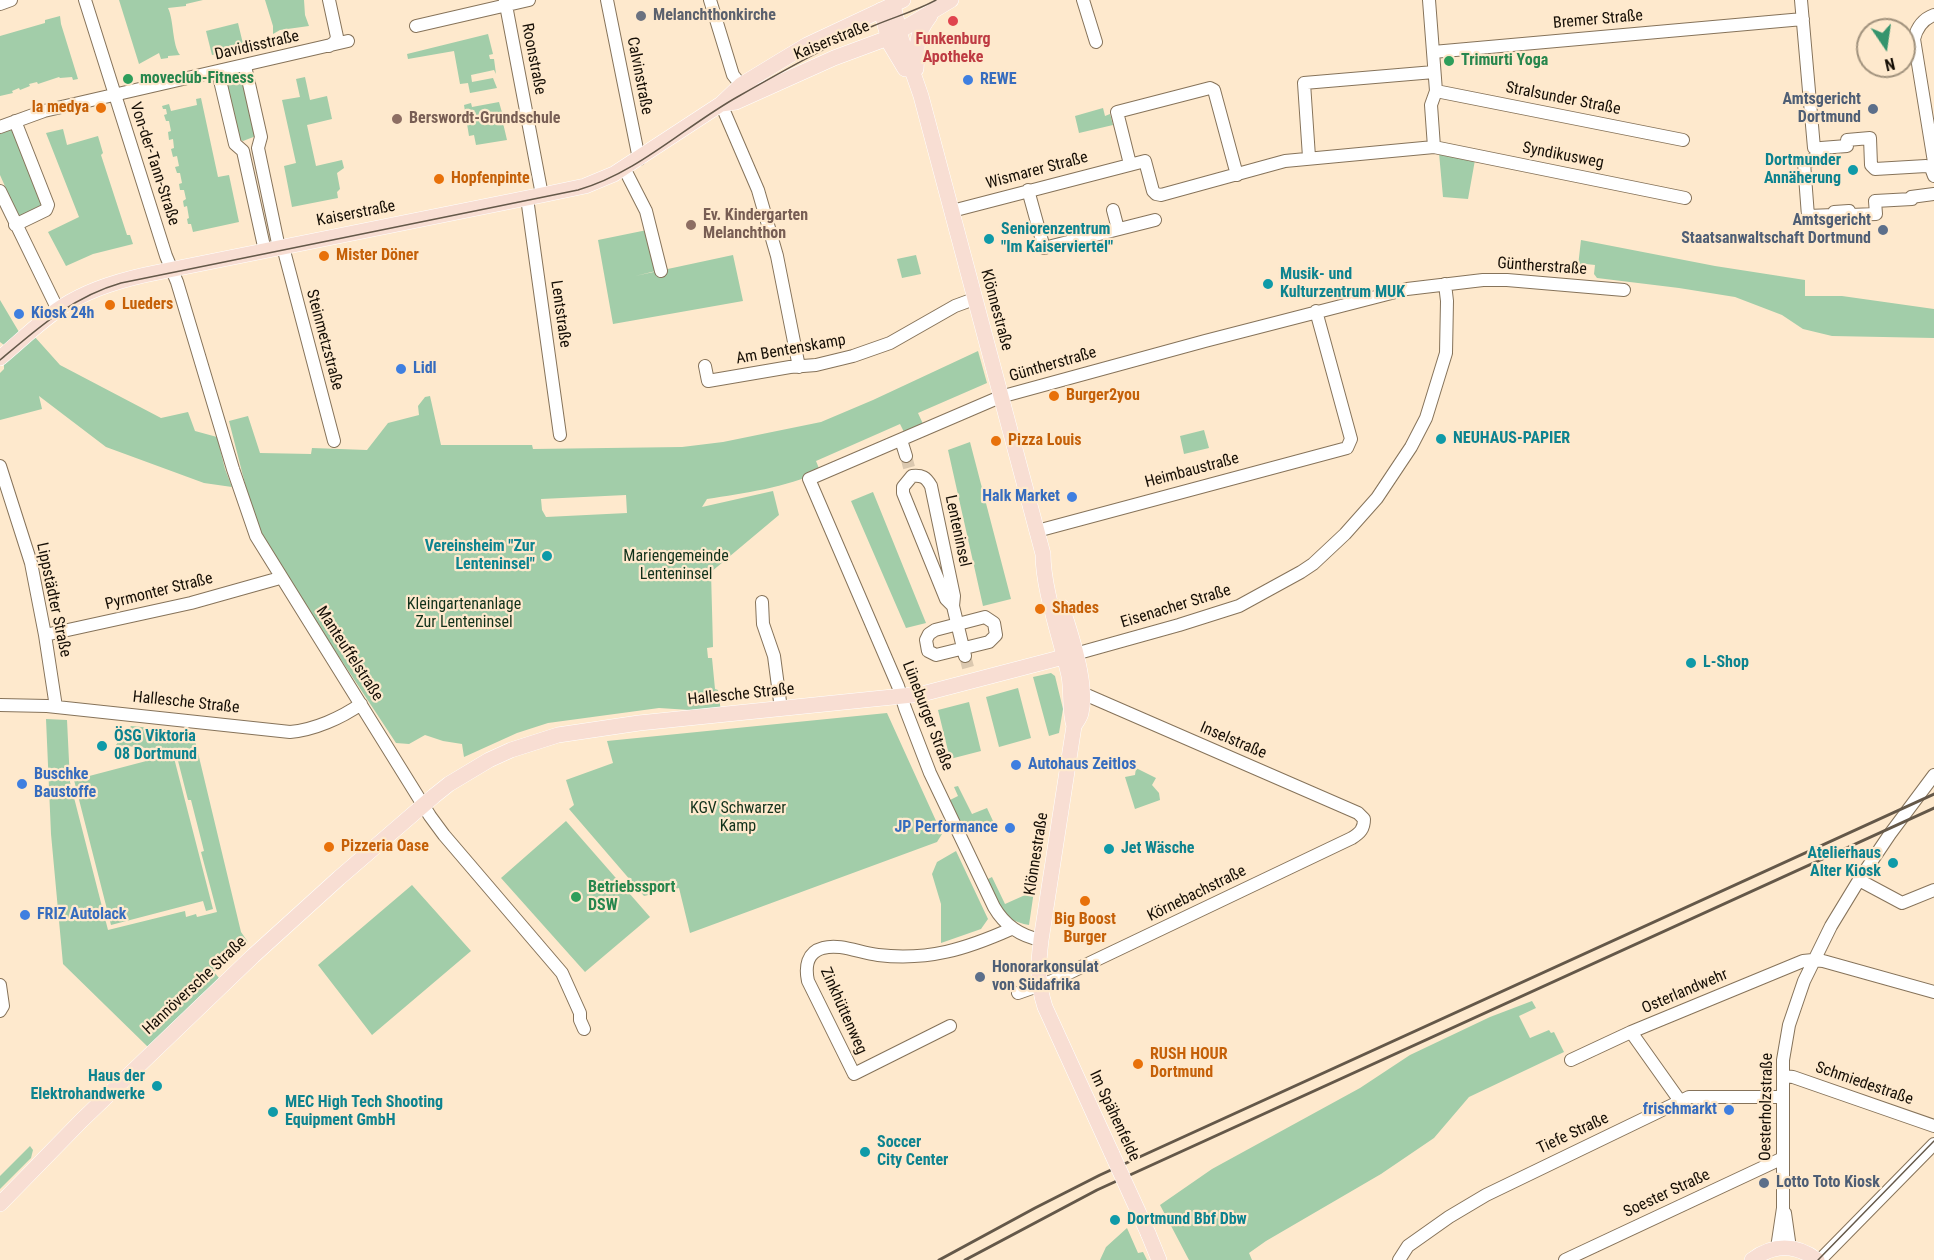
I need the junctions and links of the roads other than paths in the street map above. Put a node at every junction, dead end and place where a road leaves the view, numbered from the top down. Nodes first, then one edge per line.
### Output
1 (11, 0) edge
2 (85, 0) edge
3 (329, 0) edge
4 (529, 0) edge
5 (607, 0) edge
6 (710, 0) edge
7 (951, 0) edge
8 (1083, 0) edge
9 (1429, 0) edge
10 (1801, 0) edge
11 (506, 3) edge
12 (0, 4) edge
13 (936, 9) junction
14 (891, 15) edge
15 (1934, 15) edge
16 (1803, 20) junction
17 (416, 26) dead end
18 (348, 41) dead end
19 (1096, 42) dead end
20 (329, 46) junction
21 (1433, 52) junction
22 (245, 66) junction
23 (218, 72) junction
24 (1434, 72) junction
25 (914, 76) junction
26 (741, 85) junction
27 (1436, 91) junction
28 (115, 95) junction
29 (721, 104) junction
30 (15, 121) junction
31 (0, 127) edge
32 (1683, 140) dead end
33 (1434, 147) junction
34 (258, 148) junction
35 (1814, 148) dead end
36 (243, 151) junction
37 (1309, 157) junction
38 (639, 159) junction
39 (1934, 162) edge
40 (1130, 164) junction
41 (624, 168) junction
42 (1237, 175) junction
43 (1934, 176) edge
44 (1029, 190) junction
45 (0, 191) edge
46 (1934, 194) edge
47 (535, 197) junction
48 (1685, 198) dead end
49 (1113, 210) dead end
50 (952, 211) junction
51 (1155, 220) dead end
52 (15, 225) junction
53 (1118, 229) junction
54 (276, 248) junction
55 (171, 269) junction
56 (662, 271) dead end
57 (1445, 284) junction
58 (1624, 290) dead end
59 (974, 299) junction
60 (58, 310) junction
61 (1316, 311) junction
62 (0, 358) edge
63 (705, 366) dead end
64 (799, 367) junction
65 (708, 381) junction
66 (710, 395) dead end
67 (1000, 398) junction
68 (560, 435) dead end
69 (901, 440) junction
70 (334, 441) dead end
71 (906, 456) tunnel mouth
72 (0, 466) edge
73 (809, 479) joint
74 (1037, 531) junction
75 (280, 578) junction
76 (762, 602) dead end
77 (953, 606) junction
78 (957, 624) junction
79 (45, 635) junction
80 (964, 652) junction
81 (1070, 655) junction
82 (1082, 693) junction
83 (901, 697) junction
84 (361, 704) junction
85 (0, 705) edge
86 (56, 707) junction
87 (781, 709) junction
88 (1074, 726) junction
89 (1934, 775) edge
90 (423, 805) junction
91 (1364, 825) joint
92 (1859, 880) junction
93 (1934, 890) edge
94 (1011, 929) junction
95 (1041, 940) junction
96 (1813, 960) junction
97 (0, 985) edge
98 (1038, 987) junction
99 (1934, 992) edge
100 (1018, 993) dead end
101 (0, 1011) edge
102 (584, 1020) dead end
103 (950, 1026) dead end
104 (1631, 1032) junction
105 (1571, 1060) dead end
106 (1783, 1076) junction
107 (1782, 1097) junction
108 (1680, 1101) junction
109 (1934, 1126) edge
110 (1934, 1144) edge
111 (1783, 1158) junction
112 (0, 1204) edge
113 (1784, 1248) junction
114 (1159, 1260) edge
115 (1399, 1260) edge
116 (1565, 1260) edge
117 (1752, 1260) edge
118 (1819, 1260) edge

1 - 12 street
2 - 28 street, Von-der-Tann-Straße
3 - 20 street
4 - 11 street
5 - 38 street, Calvinstraße
6 - 26 street
7 - 13 main road, Kaiserstraße
8 - 19 street
9 - 21 street
10 - 16 street
11 - 17 street
11 - 47 street, Roonstraße
13 - 14 main road, Kaiserstraße
13 - 25 main road
14 - 25 main road, Klönnestraße
14 - 26 main road, Kaiserstraße
14 - 29 main road, Kaiserstraße
15 - 39 street
16 - 21 street, Bremer Straße
16 - 35 street
18 - 20 street, Davidisstraße
20 - 22 street, Davidisstraße
21 - 24 street
22 - 23 street, Davidisstraße
22 - 34 street
23 - 28 street, Davidisstraße
23 - 36 street
24 - 27 street
24 - 37 street
25 - 50 main road, Klönnestraße
26 - 29 main road, Kaiserstraße
27 - 32 street, Stralsunder Straße
27 - 33 street
28 - 30 street, Davidisstraße
28 - 55 street, Von-der-Tann-Straße
29 - 38 main road, Kaiserstraße
29 - 64 street
30 - 31 street, Davidisstraße
30 - 52 street
33 - 37 street, Syndikusweg
33 - 48 street, Syndikusweg
34 - 36 street
34 - 54 street
36 - 54 street
37 - 42 street, Syndikusweg
38 - 41 main road, Kaiserstraße
40 - 42 street
40 - 42 street
40 - 44 street, Wismarer Straße
41 - 47 main road, Kaiserstraße
41 - 56 street
43 - 46 street
44 - 50 street, Wismarer Straße
44 - 53 street
45 - 52 street
47 - 54 main road, Kaiserstraße
47 - 68 street, Lentstraße
49 - 53 street
50 - 59 main road, Klönnestraße
51 - 53 street
52 - 60 street
54 - 55 main road, Kaiserstraße
54 - 70 street, Steinmetzstraße
55 - 60 main road, Kaiserstraße
55 - 75 street, Manteuffelstraße
57 - 58 street, Güntherstraße
57 - 61 street, Güntherstraße
57 - 81 street, Eisenacher Straße
59 - 64 street, Am Bentenskamp
59 - 67 main road, Klönnestraße
60 - 62 main road, Kaiserstraße
61 - 67 street, Güntherstraße
61 - 74 street, Heimbaustraße
63 - 65 street
64 - 65 street, Am Bentenskamp
65 - 66 street
67 - 69 street, Güntherstraße
67 - 74 main road, Klönnestraße
69 - 71 street
69 - 73 street, Güntherstraße
72 - 79 street, Lippstädter Straße
73 - 83 street, Lüneburger Straße
74 - 81 main road, Klönnestraße
75 - 79 street, Pyrmonter Straße
75 - 84 street, Manteuffelstraße
76 - 87 street
77 - 77 street, Lenteninsel
77 - 78 street, Lenteninsel
78 - 80 street, Lenteninsel
78 - 80 street
78 - 80 street
79 - 86 street, Lippstädter Straße
81 - 82 main road, Klönnestraße
81 - 83 main road, Hallesche Straße
81 - 88 main road, Klönnestraße
82 - 88 main road, Klönnestraße
82 - 91 street, Inselstraße
83 - 87 main road, Hallesche Straße
83 - 94 street, Lüneburger Straße
84 - 86 street, Hallesche Straße
84 - 90 street, Manteuffelstraße
85 - 86 street, Hallesche Straße
87 - 90 main road, Hallesche Straße
88 - 95 main road, Klönnestraße
89 - 92 street, Oesterholzstraße
90 - 102 street, Manteuffelstraße
90 - 112 main road, Hannöversche Straße
91 - 98 street, Körnebachstraße
92 - 93 street
92 - 96 street, Oesterholzstraße
94 - 95 street
94 - 103 street, Zinkhüttenweg
95 - 98 main road, Klönnestraße
96 - 99 street
96 - 104 street, Osterlandwehr
96 - 106 street, Oesterholzstraße
97 - 101 street
98 - 100 street
98 - 114 main road, Im Spähenfelde, bridge
104 - 105 street, Osterlandwehr
104 - 108 street
106 - 107 street, Oesterholzstraße
106 - 109 street, Schmiedestraße
107 - 108 street, Tiefe Straße
107 - 111 street, Oesterholzstraße
108 - 115 street, Tiefe Straße
110 - 118 street
111 - 113 street, Oesterholzstraße
111 - 116 street, Soester Straße
113 - 117 main road
113 - 118 main road

